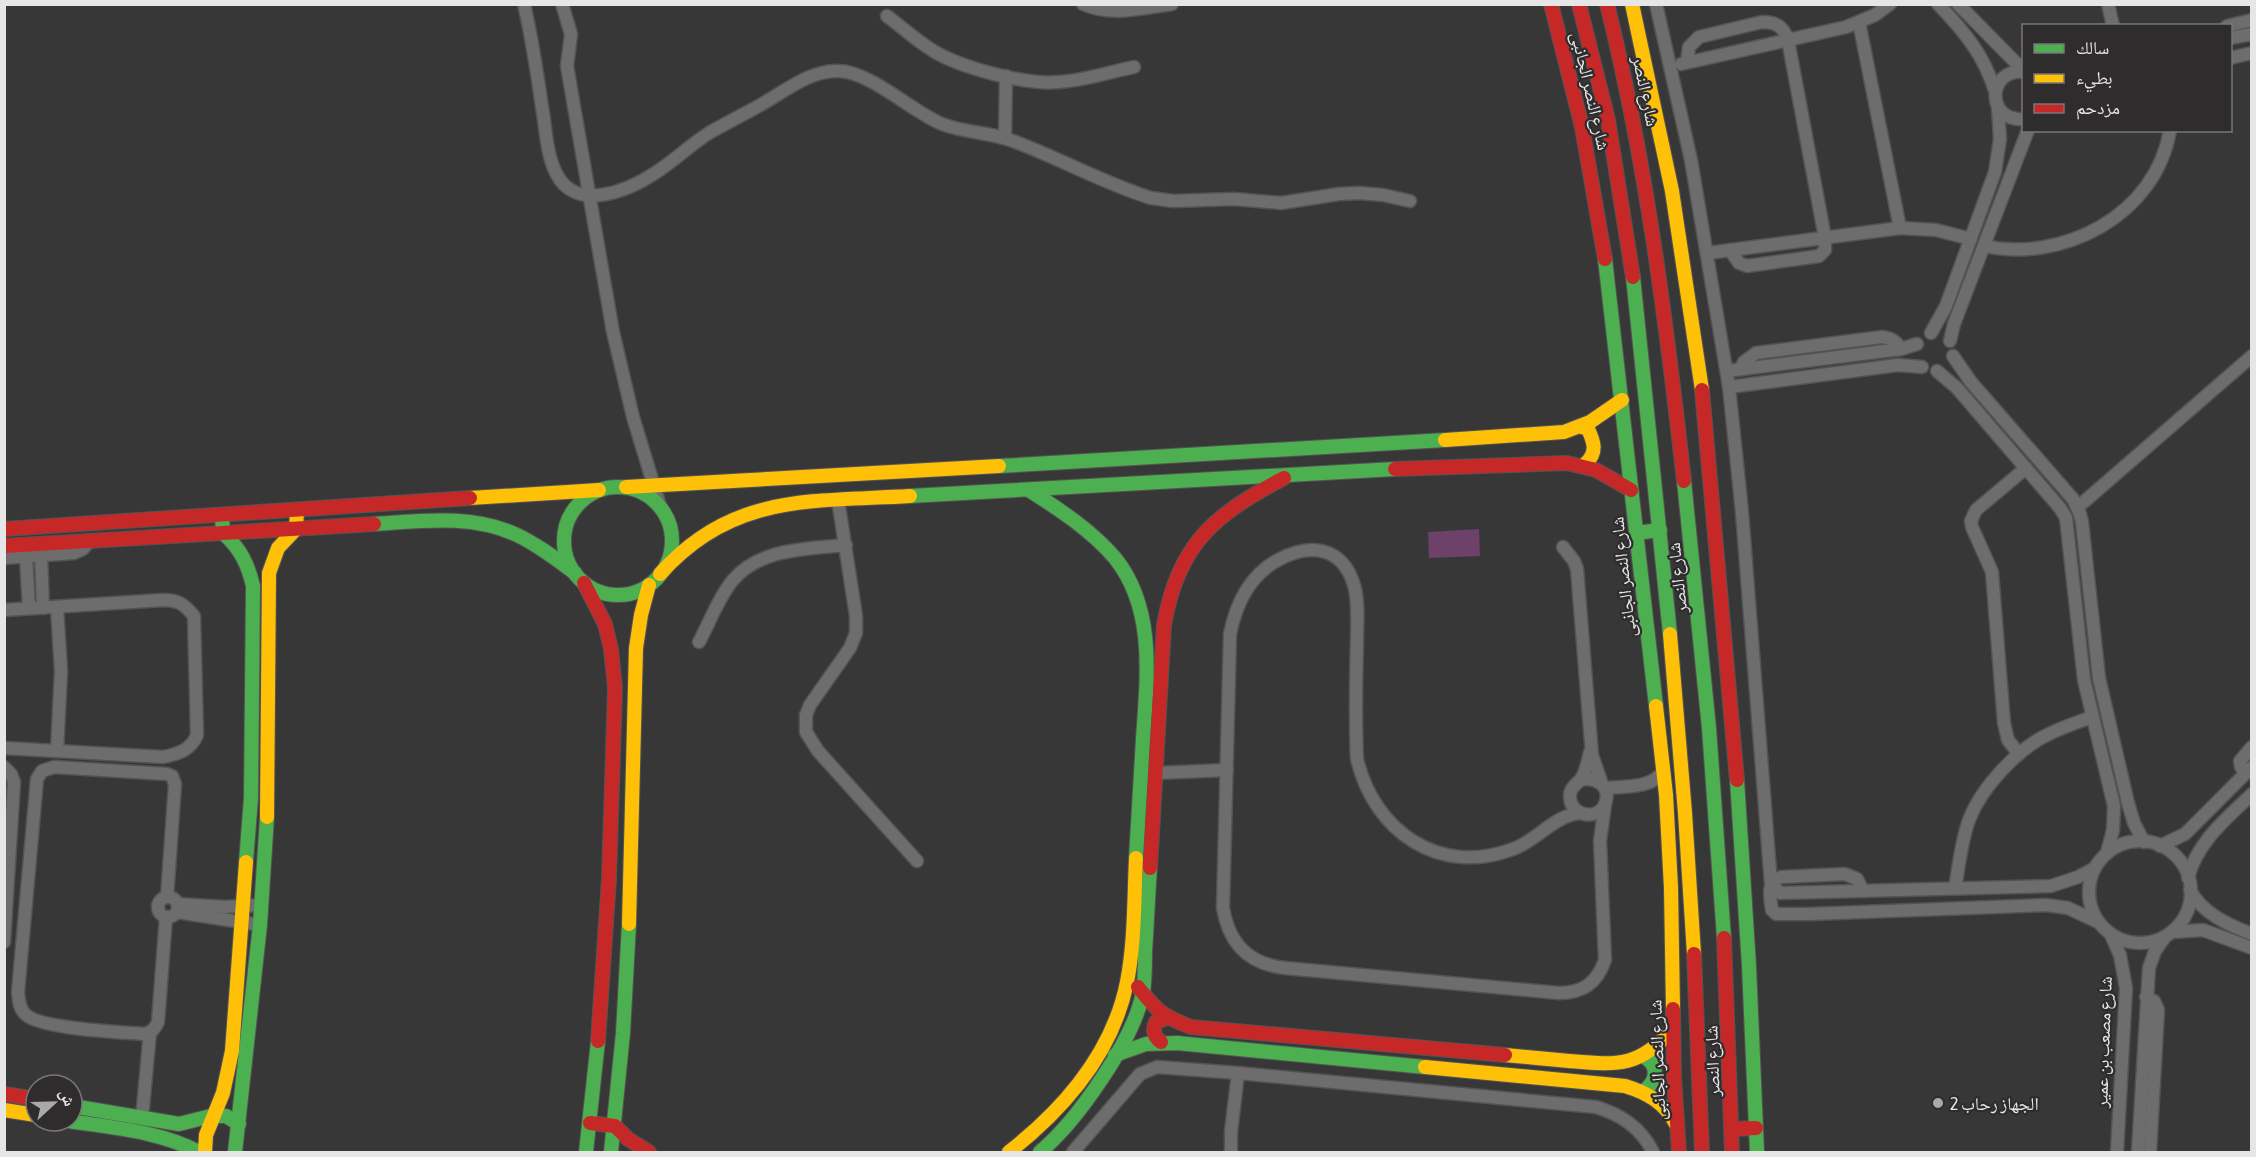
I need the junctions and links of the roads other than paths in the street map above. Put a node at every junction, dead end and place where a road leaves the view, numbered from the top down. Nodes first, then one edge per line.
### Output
1 (524, 4) edge
2 (562, 4) edge
3 (1083, 4) edge
4 (1172, 4) edge
5 (1551, 4) edge
6 (1579, 4) edge
7 (1607, 4) edge
8 (1632, 4) edge
9 (1656, 4) edge
10 (1890, 4) edge
11 (1938, 4) edge
12 (1958, 4) edge
13 (2108, 4) edge
14 (887, 16) dead end
15 (2252, 20) edge
16 (1859, 22) junction
17 (2113, 24) edge
18 (2232, 25) edge
19 (2252, 34) edge
20 (2232, 38) edge
21 (1788, 40) junction
22 (2252, 53) edge
23 (2232, 58) edge
24 (1687, 62) junction
25 (1671, 66) junction
26 (1134, 67) dead end
27 (2022, 70) edge
28 (2022, 72) edge
29 (1006, 76) junction
30 (1995, 91) junction
31 (1998, 107) junction
32 (2022, 119) edge
33 (2027, 132) edge
34 (2169, 132) edge
35 (1005, 138) junction
36 (589, 196) junction
37 (1410, 201) dead end
38 (1900, 228) junction
39 (1825, 238) junction
40 (1971, 239) junction
41 (1984, 246) junction
42 (1730, 250) junction
43 (1708, 253) junction
44 (1932, 333) junction
45 (1950, 341) junction
46 (1917, 344) junction
47 (1901, 349) junction
48 (1953, 356) junction
49 (2252, 356) edge
50 (1774, 365) junction
51 (1922, 367) junction
52 (1741, 369) junction
53 (1727, 371) junction
54 (1937, 371) junction
55 (1776, 380) junction
56 (1729, 387) junction
57 (1622, 400) junction
58 (1582, 427) junction
59 (1585, 464) junction
60 (2026, 468) junction
61 (1291, 474) junction
62 (654, 486) junction
63 (626, 487) junction
64 (599, 490) junction
65 (1029, 490) junction
66 (1632, 490) junction
67 (838, 500) junction
68 (2078, 507) junction
69 (661, 508) junction
70 (297, 511) junction
71 (222, 515) junction
72 (4, 529) edge
73 (296, 529) junction
74 (1660, 530) junction
75 (223, 533) junction
76 (1636, 533) junction
77 (89, 541) junction
78 (846, 545) junction
79 (4, 546) edge
80 (1563, 547) dead end
81 (40, 555) junction
82 (26, 556) junction
83 (4, 558) edge
84 (660, 574) junction
85 (579, 578) junction
86 (649, 585) junction
87 (2090, 600) junction
88 (2075, 601) junction
89 (57, 607) junction
90 (43, 608) junction
91 (29, 609) junction
92 (4, 610) edge
93 (699, 642) dead end
94 (2092, 717) junction
95 (1590, 745) junction
96 (2252, 747) edge
97 (4, 748) edge
98 (57, 751) junction
99 (2019, 754) junction
100 (4, 767) edge
101 (1227, 770) junction
102 (2249, 770) edge
103 (1663, 771) junction
104 (1156, 773) junction
105 (1580, 780) junction
106 (1604, 793) junction
107 (2252, 794) edge
108 (1666, 795) junction
109 (1570, 798) junction
110 (1583, 814) junction
111 (1556, 820) junction
112 (1600, 841) junction
113 (2144, 842) junction
114 (2160, 846) junction
115 (2107, 854) junction
116 (917, 861) dead end
117 (2095, 868) junction
118 (1771, 884) junction
119 (2189, 884) junction
120 (1998, 887) junction
121 (1955, 888) junction
122 (1905, 890) junction
123 (1863, 891) junction
124 (1808, 893) junction
125 (260, 905) junction
126 (244, 906) junction
127 (1998, 906) junction
128 (172, 908) junction
129 (1905, 909) junction
130 (1809, 914) junction
131 (2098, 922) junction
132 (243, 923) junction
133 (260, 925) junction
134 (2111, 934) junction
135 (2168, 934) junction
136 (2252, 934) edge
137 (4, 942) edge
138 (2252, 948) edge
139 (1126, 986) junction
140 (1143, 991) junction
141 (2146, 997) junction
142 (1167, 1018) junction
143 (1673, 1028) junction
144 (150, 1032) junction
145 (1161, 1042) junction
146 (1101, 1050) junction
147 (1118, 1054) junction
148 (1642, 1056) junction
149 (1238, 1073) junction
150 (1644, 1091) junction
151 (4, 1094) edge
152 (24, 1097) edge
153 (84, 1108) edge
154 (4, 1110) edge
155 (24, 1113) edge
156 (213, 1116) junction
157 (142, 1118) junction
158 (590, 1123) junction
159 (84, 1124) edge
160 (239, 1124) junction
161 (615, 1126) junction
162 (1678, 1127) junction
163 (1756, 1128) junction
164 (1732, 1129) junction
165 (199, 1152) edge
166 (205, 1152) edge
167 (235, 1152) edge
168 (586, 1152) edge
169 (611, 1152) edge
170 (649, 1152) edge
171 (1010, 1152) edge
172 (1040, 1152) edge
173 (1073, 1152) edge
174 (1231, 1152) edge
175 (1653, 1152) edge
176 (1679, 1152) edge
177 (1702, 1152) edge
178 (1732, 1152) edge
179 (1757, 1152) edge
180 (2117, 1152) edge
181 (2138, 1152) edge
182 (2150, 1152) edge

1 - 36 street
2 - 36 street
3 - 4 street
5 - 57 street, شارع النصر الجانبى
6 - 74 street, شارع النصر
7 - 164 street, شارع النصر
8 - 163 street
9 - 25 street
10 - 16 street
11 - 30 street
12 - 27 street
13 - 17 street
14 - 29 street
15 - 18 street
16 - 21 street
16 - 38 street
19 - 20 street
21 - 24 street
21 - 24 street
21 - 39 street
22 - 23 street
24 - 25 street
25 - 43 street
26 - 29 street
28 - 30 street
29 - 35 street
30 - 31 street
31 - 32 street
31 - 40 street
33 - 41 street
34 - 41 street
35 - 36 street
35 - 37 street
36 - 62 street
38 - 39 street
38 - 40 street
39 - 42 street
39 - 42 street
40 - 44 street
41 - 45 street
42 - 43 street
43 - 53 street
44 - 45 street
44 - 46 street
45 - 48 street
46 - 47 street
46 - 51 street
47 - 50 street
47 - 52 street
48 - 54 street
48 - 68 street
49 - 68 street
50 - 52 street
50 - 55 street
51 - 54 street
51 - 55 street
52 - 53 street
53 - 56 street
54 - 60 street
55 - 56 street
56 - 118 street
57 - 58 street
57 - 66 street, شارع النصر الجانبى
58 - 59 street
58 - 62 street
59 - 61 street
59 - 66 street
60 - 88 street
60 - 99 street
61 - 65 street
61 - 104 street
62 - 63 street
62 - 69 street
63 - 64 street
63 - 69 street
64 - 70 street
64 - 85 street
65 - 67 street
65 - 139 street
66 - 76 street, شارع النصر الجانبى
67 - 78 street
67 - 84 street
68 - 87 street
69 - 84 street
70 - 71 street
70 - 73 street
71 - 72 street
71 - 75 street
73 - 75 street
73 - 85 street
73 - 125 street
74 - 76 street
74 - 177 street, شارع النصر
75 - 77 street
75 - 126 street
76 - 103 street, شارع النصر الجانبى
77 - 79 street
77 - 81 street
78 - 93 street
78 - 116 street
80 - 95 street
81 - 82 street
81 - 90 street
82 - 83 street
82 - 91 street
84 - 86 street
85 - 86 street
85 - 158 street
86 - 161 street
87 - 88 street
87 - 113 street
88 - 94 street
89 - 90 street
89 - 98 street
89 - 98 street
90 - 91 street
91 - 92 street
94 - 99 street
94 - 115 street
95 - 105 street
95 - 106 street
96 - 102 street
97 - 98 street
99 - 121 street
100 - 137 street
101 - 104 street
101 - 111 street
101 - 112 street
102 - 114 street
103 - 106 street
103 - 108 street, شارع النصر الجانبى
104 - 140 street
105 - 106 street
105 - 109 street
106 - 108 street
106 - 110 street
106 - 112 street
107 - 119 street
108 - 143 street, شارع النصر الجانبى
109 - 110 street
109 - 111 street
110 - 111 street
110 - 112 street
113 - 114 street
113 - 115 street
114 - 119 street
115 - 117 street
117 - 120 street
117 - 131 street
118 - 123 street
118 - 124 street
118 - 130 street
119 - 135 street
119 - 136 street
120 - 121 street
120 - 127 street
121 - 122 street
122 - 123 street
122 - 129 street
123 - 124 street
124 - 130 street
125 - 126 street
125 - 133 street
126 - 128 street
126 - 132 street
127 - 129 street
127 - 131 street
128 - 132 street
128 - 144 street
128 - 144 street
129 - 130 street
131 - 134 street
132 - 133 street
132 - 156 street
133 - 160 street
134 - 135 street
134 - 180 street, شارع مصعب بن عمير
135 - 138 street
135 - 141 street
139 - 140 street
139 - 146 street
140 - 142 street
140 - 147 street
141 - 181 street
141 - 182 street
142 - 145 street
142 - 148 street
143 - 148 street
143 - 162 street, شارع النصر الجانبى
144 - 157 street
145 - 147 street
145 - 150 street
146 - 147 street
146 - 171 street
147 - 172 street
148 - 150 street
149 - 173 street
149 - 174 street
149 - 175 street
150 - 162 street
151 - 152 street
153 - 157 street
154 - 155 street
156 - 157 street
156 - 160 street
156 - 166 street
158 - 161 street
158 - 168 street
159 - 165 street
160 - 167 street
161 - 169 street
161 - 170 street
162 - 176 street, شارع النصر الجانبى
163 - 164 street
163 - 179 street
164 - 178 street, شارع النصر

